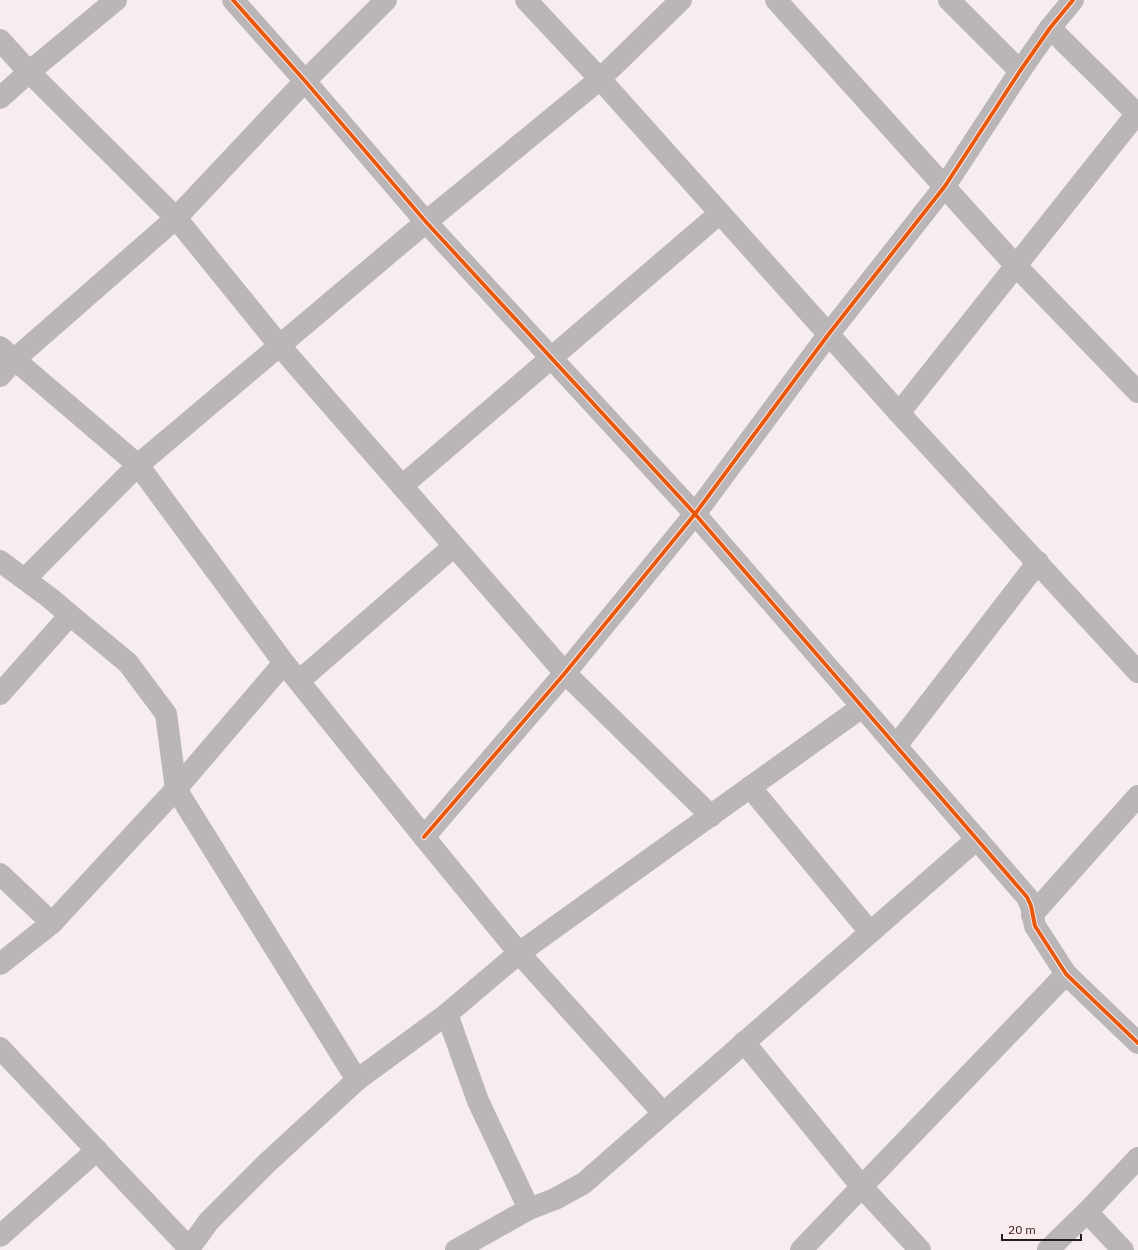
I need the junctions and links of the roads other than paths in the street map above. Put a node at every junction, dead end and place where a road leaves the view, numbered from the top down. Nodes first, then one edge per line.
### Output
1 (116, 0) edge
2 (233, 0) edge
3 (386, 0) edge
4 (526, 0) edge
5 (681, 0) edge
6 (776, 0) edge
7 (949, 0) edge
8 (1073, 0) edge
9 (1050, 28) junction
10 (0, 40) edge
11 (1020, 71) junction
12 (29, 72) junction
13 (600, 79) junction
14 (305, 81) junction
15 (0, 98) edge
16 (1138, 113) edge
17 (945, 186) junction
18 (720, 213) junction
19 (176, 218) junction
20 (426, 222) junction
21 (1016, 266) junction
22 (828, 335) junction
23 (280, 346) junction
24 (7, 353) edge
25 (552, 358) junction
26 (0, 376) edge
27 (1138, 392) edge
28 (899, 413) junction
29 (138, 465) junction
30 (402, 486) junction
31 (695, 514) junction
32 (454, 546) junction
33 (0, 561) edge
34 (1038, 562) junction
35 (25, 579) junction
36 (70, 615) junction
37 (284, 663) junction
38 (1138, 672) edge
39 (565, 673) junction
40 (298, 681) junction
41 (0, 694) edge
42 (862, 707) junction
43 (896, 746) junction
44 (750, 787) junction
45 (176, 789) junction
46 (1138, 796) edge
47 (711, 816) junction
48 (424, 837) junction
49 (977, 839) junction
50 (0, 874) edge
51 (1032, 914) junction
52 (52, 923) junction
53 (870, 932) junction
54 (519, 953) junction
55 (0, 964) edge
56 (1066, 974) junction
57 (447, 1014) junction
58 (744, 1042) junction
59 (1138, 1042) edge
60 (0, 1048) edge
61 (357, 1080) junction
62 (663, 1113) junction
63 (97, 1150) junction
64 (1138, 1158) edge
65 (862, 1187) junction
66 (529, 1209) junction
67 (1087, 1212) junction
68 (0, 1236) edge
69 (189, 1249) edge
70 (456, 1250) edge
71 (801, 1250) edge
72 (920, 1250) edge
73 (1048, 1250) edge
74 (1123, 1250) edge

1 - 12 street
2 - 14 street
3 - 14 street
4 - 13 street
5 - 13 street
6 - 17 street
7 - 11 street
8 - 9 street
9 - 11 street
9 - 16 street
10 - 12 street
11 - 17 street
12 - 15 street
12 - 19 street
13 - 18 street
13 - 20 street
14 - 19 street
14 - 20 street
16 - 21 street
17 - 21 street
17 - 22 street
18 - 22 street
18 - 25 street
19 - 23 street
19 - 24 street
20 - 23 street
20 - 25 street
21 - 27 street
21 - 28 street
22 - 28 street
22 - 31 street
23 - 29 street
23 - 30 street
24 - 26 street
24 - 29 street
25 - 30 street
25 - 31 street
28 - 34 street
29 - 35 street
29 - 37 street
30 - 32 street
31 - 39 street
31 - 42 street
32 - 39 street
32 - 40 street
33 - 35 street
34 - 38 street
34 - 43 street
35 - 36 street
36 - 41 street
36 - 45 street
37 - 40 street
37 - 45 street
39 - 47 street
39 - 48 street
40 - 48 street
42 - 43 street
42 - 44 street
43 - 49 street
44 - 47 street
44 - 53 street
45 - 52 street
45 - 61 street
46 - 51 street
47 - 54 street
48 - 54 street
49 - 51 street
49 - 53 street
50 - 52 street
51 - 56 street
52 - 55 street
53 - 58 street
54 - 57 street
54 - 62 street
56 - 59 street
56 - 65 street
57 - 61 street
57 - 66 street
58 - 62 street
58 - 65 street
60 - 63 street
61 - 69 street
62 - 66 street
63 - 68 street
63 - 69 street
64 - 67 street
65 - 71 street
65 - 72 street
66 - 70 street
67 - 73 street
67 - 74 street

